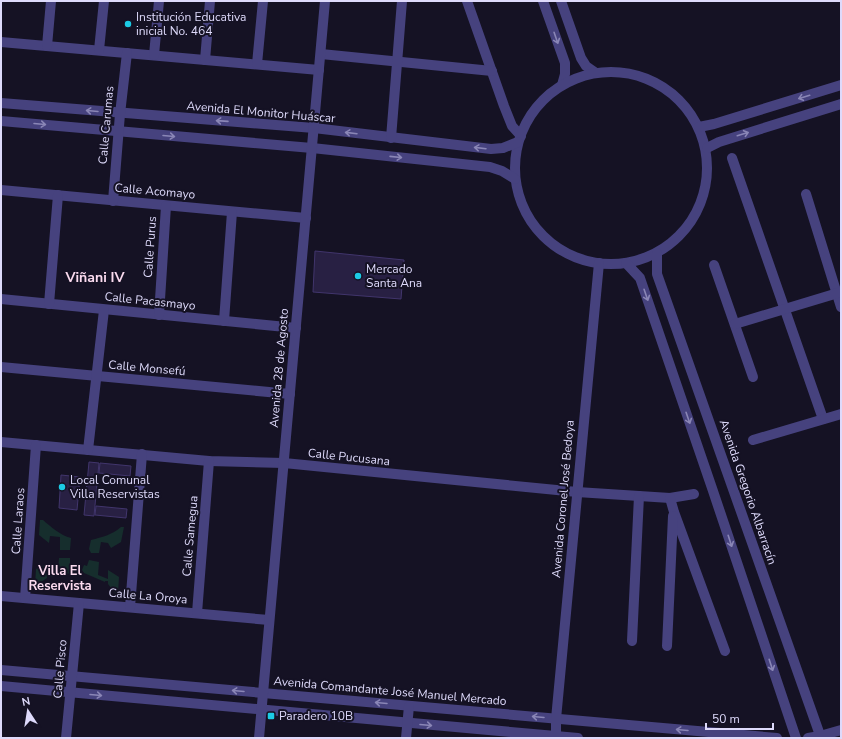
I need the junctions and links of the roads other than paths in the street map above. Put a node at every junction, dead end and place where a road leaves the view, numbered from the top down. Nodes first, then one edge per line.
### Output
1 (51, 1) edge
2 (104, 1) edge
3 (159, 1) edge
4 (210, 1) edge
5 (263, 1) edge
6 (325, 1) edge
7 (402, 1) edge
8 (467, 1) edge
9 (543, 1) edge
10 (561, 1) edge
11 (1, 42) edge
12 (47, 46) junction
13 (99, 50) junction
14 (127, 52) junction
15 (321, 54) junction
16 (154, 55) junction
17 (205, 60) junction
18 (397, 62) junction
19 (257, 64) junction
20 (319, 70) junction
21 (492, 71) junction
22 (596, 73) junction
23 (841, 85) edge
24 (562, 86) junction
25 (1, 103) edge
26 (841, 104) edge
27 (120, 114) junction
28 (1, 121) edge
29 (699, 127) junction
30 (314, 128) junction
31 (118, 132) junction
32 (391, 138) junction
33 (520, 139) junction
34 (312, 148) junction
35 (707, 148) junction
36 (732, 158) dead end
37 (516, 179) junction
38 (1, 190) edge
39 (806, 194) dead end
40 (58, 195) junction
41 (112, 201) junction
42 (166, 206) junction
43 (232, 212) junction
44 (306, 218) junction
45 (657, 253) junction
46 (599, 263) junction
47 (626, 263) junction
48 (714, 265) dead end
49 (839, 292) edge
50 (1, 299) edge
51 (49, 304) junction
52 (841, 307) edge
53 (784, 309) junction
54 (104, 310) junction
55 (159, 315) junction
56 (224, 321) junction
57 (735, 324) junction
58 (296, 328) junction
59 (1, 367) edge
60 (97, 377) junction
61 (753, 377) dead end
62 (290, 394) junction
63 (841, 414) edge
64 (823, 419) junction
65 (753, 440) dead end
66 (1, 442) edge
67 (36, 445) junction
68 (88, 450) junction
69 (142, 454) junction
70 (209, 460) junction
71 (284, 463) junction
72 (577, 492) junction
73 (694, 494) dead end
74 (639, 496) junction
75 (670, 498) junction
76 (674, 512) junction
77 (1, 596) edge
78 (25, 598) junction
79 (79, 603) junction
80 (130, 608) junction
81 (197, 614) junction
82 (270, 620) junction
83 (632, 642) dead end
84 (667, 646) dead end
85 (725, 651) dead end
86 (1, 670) edge
87 (72, 676) junction
88 (1, 686) edge
89 (70, 693) junction
90 (263, 693) junction
91 (409, 706) junction
92 (261, 711) junction
93 (556, 719) junction
94 (408, 723) junction
95 (841, 730) edge
96 (556, 737) edge
97 (820, 737) edge
98 (66, 738) edge
99 (259, 738) edge
100 (406, 738) edge
101 (578, 738) edge
102 (776, 738) edge
103 (796, 738) edge
104 (808, 738) edge

1 - 12 street
2 - 13 street
3 - 16 street
4 - 17 street
5 - 19 street
6 - 15 street, Avenida 28 de Agosto
7 - 18 street
8 - 21 street
9 -> 24 street
10 - 22 street
11 - 12 street
12 - 13 street
13 - 14 street
14 - 16 street
14 - 27 street, Calle Carumas
15 - 18 street
15 - 20 street, Avenida 28 de Agosto
16 - 17 street
17 - 19 street
18 - 21 street
18 - 32 street
19 - 20 street
20 - 30 street, Avenida 28 de Agosto
21 - 33 street
22 - 24 street
22 - 29 street
23 -> 29 street
24 - 33 street
27 -> 25 street, Avenida El Monitor Huáscar
35 -> 26 street
30 -> 27 street, Avenida El Monitor Huáscar
27 - 31 street, Calle Carumas
28 -> 31 street
29 - 35 street
32 -> 30 street, Avenida El Monitor Huáscar
30 - 34 street, Avenida 28 de Agosto
31 -> 34 street
31 - 41 street, Calle Carumas
33 -> 32 street, Avenida El Monitor Huáscar
33 - 37 street
34 -> 37 street
34 - 44 street, Avenida 28 de Agosto
35 - 45 street
36 - 53 street
37 - 46 street
38 - 40 street, Calle Acomayo
39 - 49 street
40 - 41 street, Calle Acomayo
40 - 51 street
41 - 42 street, Calle Acomayo
42 - 43 street, Calle Acomayo
42 - 55 street, Calle Purus
43 - 44 street, Calle Acomayo
43 - 56 street
44 - 58 street, Avenida 28 de Agosto
45 - 47 street
45 - 97 street, Avenida Gregorio Albarracín
46 - 47 street
46 - 72 street, Avenida Coronel José Bedoya
47 -> 103 street
48 - 57 street
49 - 52 street
49 - 53 street
50 - 51 street, Calle Pacasmayo
51 - 54 street, Calle Pacasmayo
53 - 57 street
53 - 64 street
54 - 55 street, Calle Pacasmayo
54 - 60 street
55 - 56 street, Calle Pacasmayo
56 - 58 street, Calle Pacasmayo
57 - 61 street
58 - 62 street, Avenida 28 de Agosto
59 - 60 street, Calle Monsefú
60 - 62 street, Calle Monsefú
60 - 68 street
62 - 71 street, Avenida 28 de Agosto
63 - 64 street
64 - 65 street
66 - 67 street, Calle Pucusana
67 - 68 street, Calle Pucusana
67 - 78 street, Calle Laraos
68 - 69 street, Calle Pucusana
69 - 70 street, Calle Pucusana
69 - 80 street
70 - 71 street, Calle Pucusana
70 - 81 street, Calle Samegua
71 - 72 street, Calle Pucusana
71 - 82 street, Avenida 28 de Agosto
72 - 74 street, Calle Pucusana
72 - 93 street, Avenida Coronel José Bedoya
73 - 75 street, Calle Pucusana
74 - 75 street, Calle Pucusana
74 - 83 street
75 - 76 street
76 - 84 street
76 - 85 street
77 - 78 street, Calle La Oroya
78 - 79 street, Calle La Oroya
79 - 80 street, Calle La Oroya
79 - 87 street, Calle Pisco
80 - 81 street, Calle La Oroya
81 - 82 street, Calle La Oroya
82 - 90 street, Avenida 28 de Agosto
86 - 87 street, Avenida Comandante José Manuel Mercado
87 - 89 street, Calle Pisco
90 -> 87 street, Avenida Comandante José Manuel Mercado
88 - 89 street
89 -> 92 street
89 - 98 street, Calle Pisco
91 -> 90 street, Avenida Comandante José Manuel Mercado
90 - 92 street, Avenida 28 de Agosto
93 -> 91 street, Avenida Comandante José Manuel Mercado
91 - 94 street
92 - 94 street
92 - 99 street, Avenida 28 de Agosto
93 - 96 street, Avenida Coronel José Bedoya
102 -> 93 street, Avenida Comandante José Manuel Mercado
94 -> 96 street
94 - 100 street
95 - 97 street
96 - 101 street
97 - 104 street

